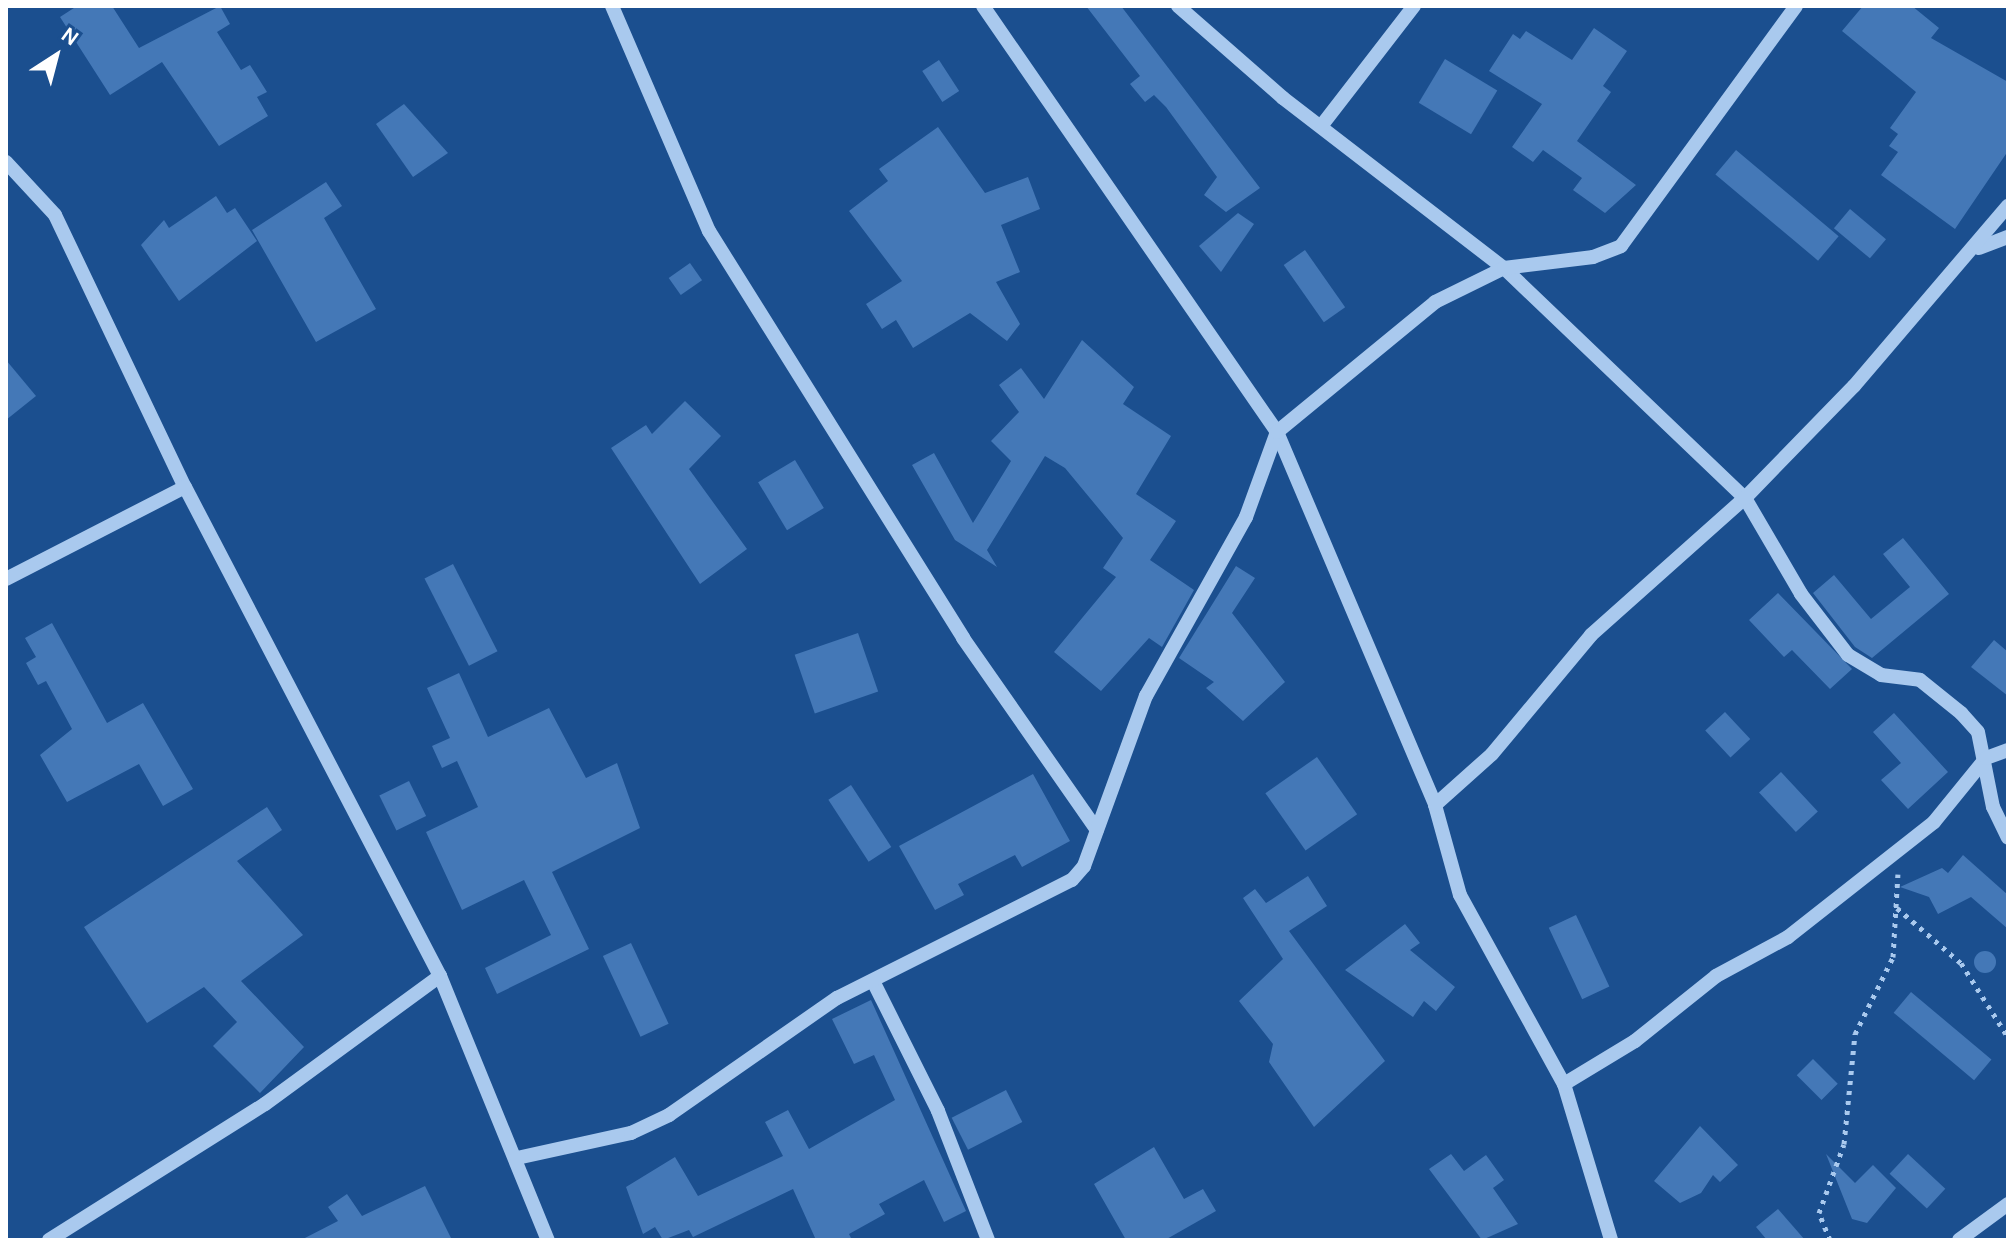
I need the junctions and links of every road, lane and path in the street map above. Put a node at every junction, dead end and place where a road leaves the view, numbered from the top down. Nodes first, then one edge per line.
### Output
1 (612, 6) edge
2 (983, 6) edge
3 (1178, 6) edge
4 (1414, 6) edge
5 (1796, 6) edge
6 (1322, 125) junction
7 (6, 162) edge
8 (2008, 206) edge
9 (2008, 237) edge
10 (1979, 249) junction
11 (1504, 268) junction
12 (1277, 432) junction
13 (185, 487) junction
14 (1745, 498) junction
15 (6, 579) edge
16 (2008, 750) edge
17 (1986, 758) junction
18 (1435, 805) junction
19 (1097, 830) junction
20 (2008, 838) edge
21 (1898, 848) junction
22 (1897, 907) junction
23 (440, 976) junction
24 (873, 981) junction
25 (2008, 1037) edge
26 (1564, 1084) junction
27 (517, 1158) junction
28 (2008, 1204) edge
29 (49, 1240) edge
30 (548, 1240) edge
31 (988, 1240) edge
32 (1611, 1240) edge
33 (1830, 1240) edge
34 (1959, 1240) edge

1 - 19 street
2 - 12 street
3 - 6 street
4 - 6 street
5 - 11 street
6 - 11 street
7 - 13 street
8 - 10 street
9 - 10 street
10 - 14 street
11 - 12 street
11 - 14 street
12 - 18 street
12 - 19 street
13 - 15 street
13 - 23 street
14 - 17 street
14 - 18 street
16 - 17 street
17 - 20 street
17 - 21 street
18 - 26 street
19 - 24 street
21 - 22 path
21 - 26 street
22 - 25 path
22 - 33 path
23 - 27 street
23 - 29 street
24 - 27 street
24 - 31 street
26 - 32 street
27 - 30 street
28 - 34 street

